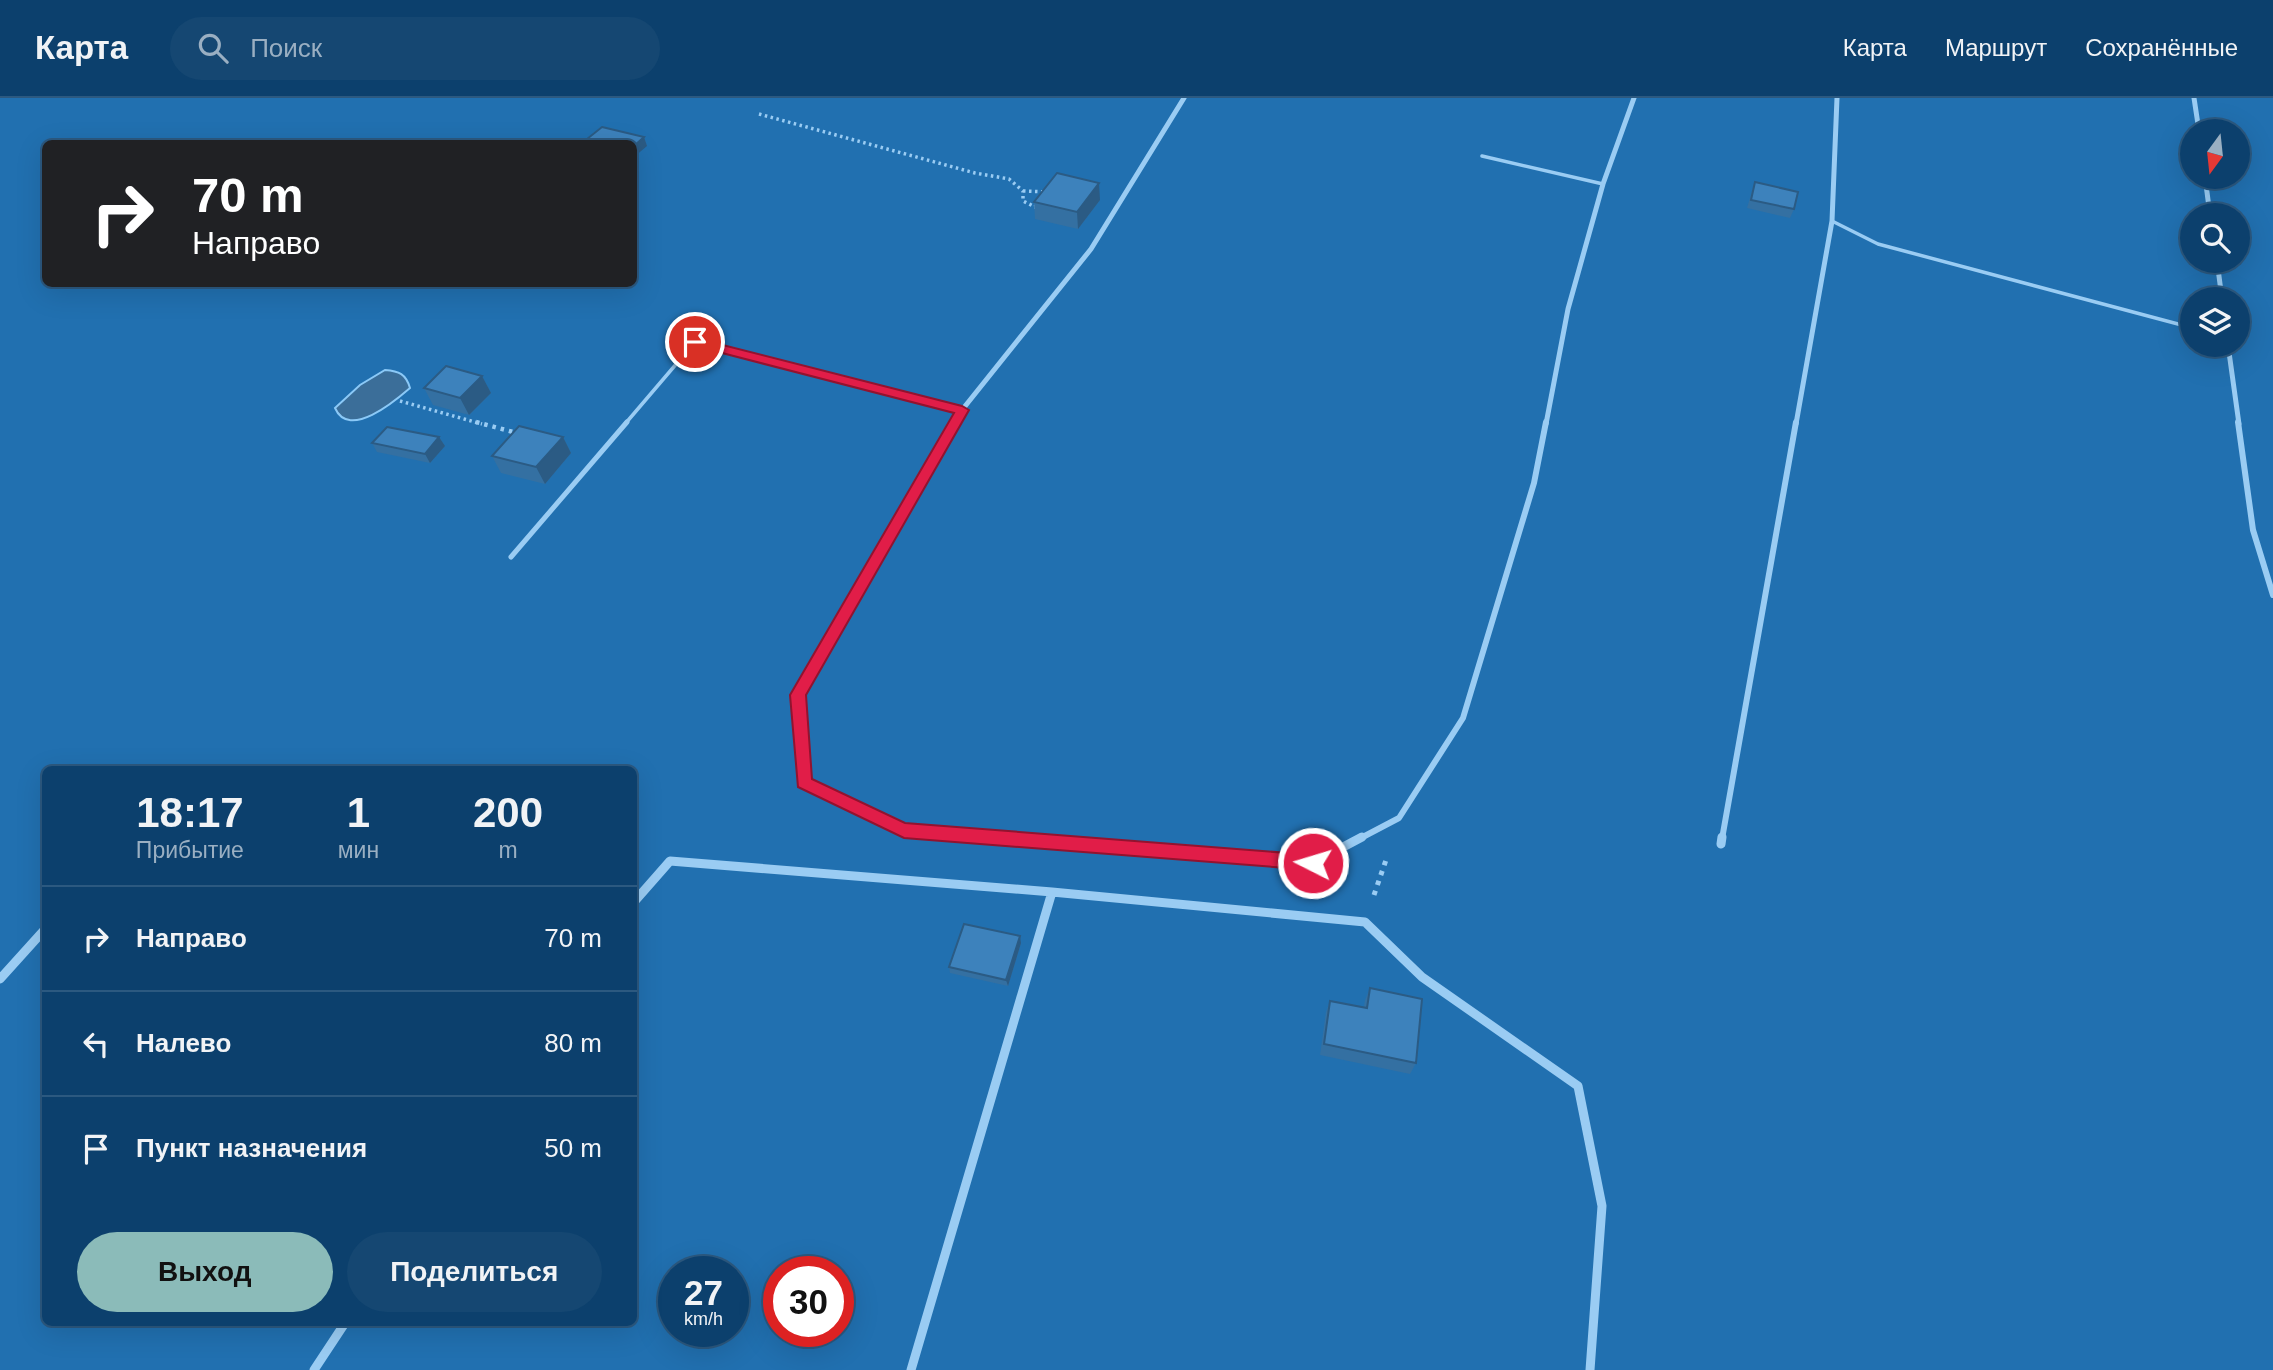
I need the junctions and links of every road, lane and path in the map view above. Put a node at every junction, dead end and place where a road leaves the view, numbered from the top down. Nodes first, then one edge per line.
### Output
1 (1184, 98) edge
2 (1634, 98) edge
3 (1837, 98) edge
4 (2194, 98) edge
5 (759, 114) dead end
6 (2197, 119) edge
7 (1482, 156) dead end
8 (1603, 184) junction
9 (1023, 191) junction
10 (1832, 222) junction
11 (2180, 325) edge
12 (695, 342) joint
13 (2230, 357) edge
14 (400, 401) dead end
15 (962, 410) junction
16 (521, 435) edge
17 (511, 557) dead end
18 (2273, 595) edge
19 (798, 695) joint
20 (1399, 818) junction
21 (1721, 844) dead end
22 (1052, 892) junction
23 (637, 899) edge
24 (1365, 922) junction
25 (42, 932) edge
26 (0, 979) edge
27 (343, 1326) edge
28 (314, 1370) edge
29 (911, 1370) edge
30 (1590, 1370) edge

1 - 15 street
2 - 8 street
3 - 10 street
4 - 6 street
5 - 9 path
7 - 8 lane
8 - 20 street
9 - 9 path
10 - 11 lane
10 - 21 street
12 - 15 street
12 - 17 lane
13 - 18 street
14 - 16 path
15 - 19 lane
19 - 20 street
20 - 24 path
22 - 23 street
22 - 24 street
22 - 29 street
24 - 30 street
25 - 26 street
27 - 28 street

